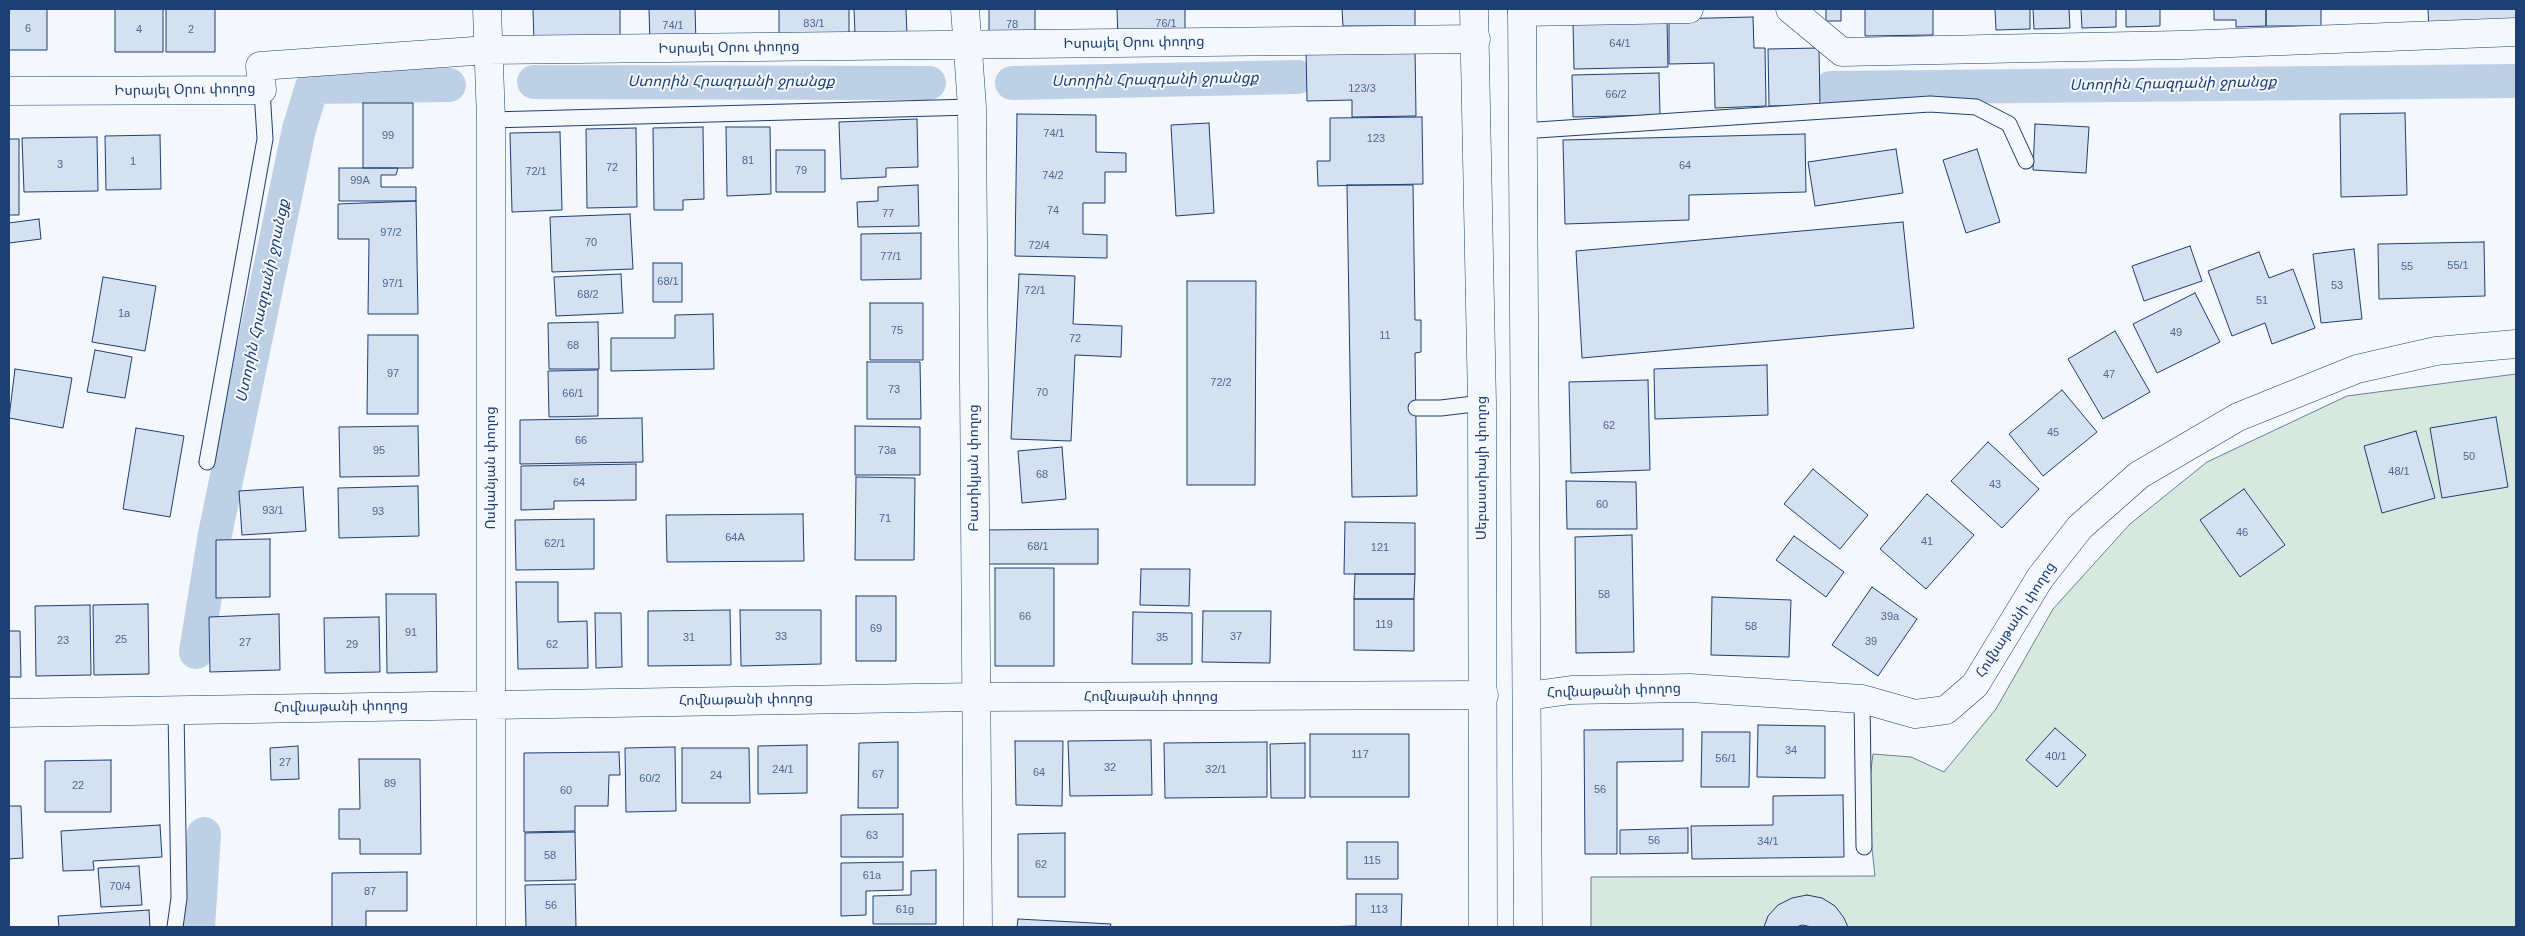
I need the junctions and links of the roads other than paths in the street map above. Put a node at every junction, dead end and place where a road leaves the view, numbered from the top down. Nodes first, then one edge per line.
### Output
1 (487, 9) edge
2 (965, 9) edge
3 (1474, 9) edge
4 (1689, 9) edge
5 (1790, 9) edge
6 (1522, 11) edge
7 (2516, 32) edge
8 (1476, 39) junction
9 (966, 46) junction
10 (488, 50) junction
11 (262, 90) junction
12 (9, 91) edge
13 (972, 108) junction
14 (491, 120) junction
15 (1522, 131) junction
16 (2026, 161) dead end
17 (2516, 344) edge
18 (1482, 403) junction
19 (1416, 408) dead end
20 (208, 462) dead end
21 (1484, 695) junction
22 (1528, 696) junction
23 (975, 697) junction
24 (1862, 699) junction
25 (491, 704) junction
26 (176, 710) junction
27 (9, 713) edge
28 (1864, 847) dead end
29 (176, 927) edge
30 (491, 927) edge
31 (978, 927) edge
32 (1482, 927) edge
33 (1528, 927) edge

1 - 10 street, Ոսկանյան փողոց
2 - 9 street, Բատիկյան փողոց
3 - 8 street, Սեբաստիայի փողոց
4 - 6 street
5 - 7 street
6 - 15 street
8 - 9 street, Իսրայել Օրու փողոց
8 - 18 street, Սեբաստիայի փողոց
9 - 10 street, Իսրայել Օրու փողոց
9 - 13 street, Բատիկյան փողոց
10 - 11 street, Իսրայել Օրու փողոց
10 - 14 street, Ոսկանյան փողոց
11 - 12 street, Իսրայել Օրու փողոց
11 - 20 lane
13 - 14 lane
13 - 23 street, Բատիկյան փողոց
14 - 25 street, Ոսկանյան փողոց
15 - 16 lane
15 - 22 street
17 - 24 street, Հովնաթանի փողոց
18 - 19 lane
18 - 21 street, Սեբաստիայի փողոց
21 - 23 street, Հովնաթանի փողոց
21 - 32 street, Սեբաստիայի փողոց
22 - 24 street, Հովնաթանի փողոց
22 - 33 street
23 - 25 street, Հովնաթանի փողոց
23 - 31 street, Բատիկյան փողոց
24 - 28 lane
25 - 26 street, Հովնաթանի փողոց
25 - 30 street, Ոսկանյան փողոց
26 - 27 street, Հովնաթանի փողոց
26 - 29 lane

